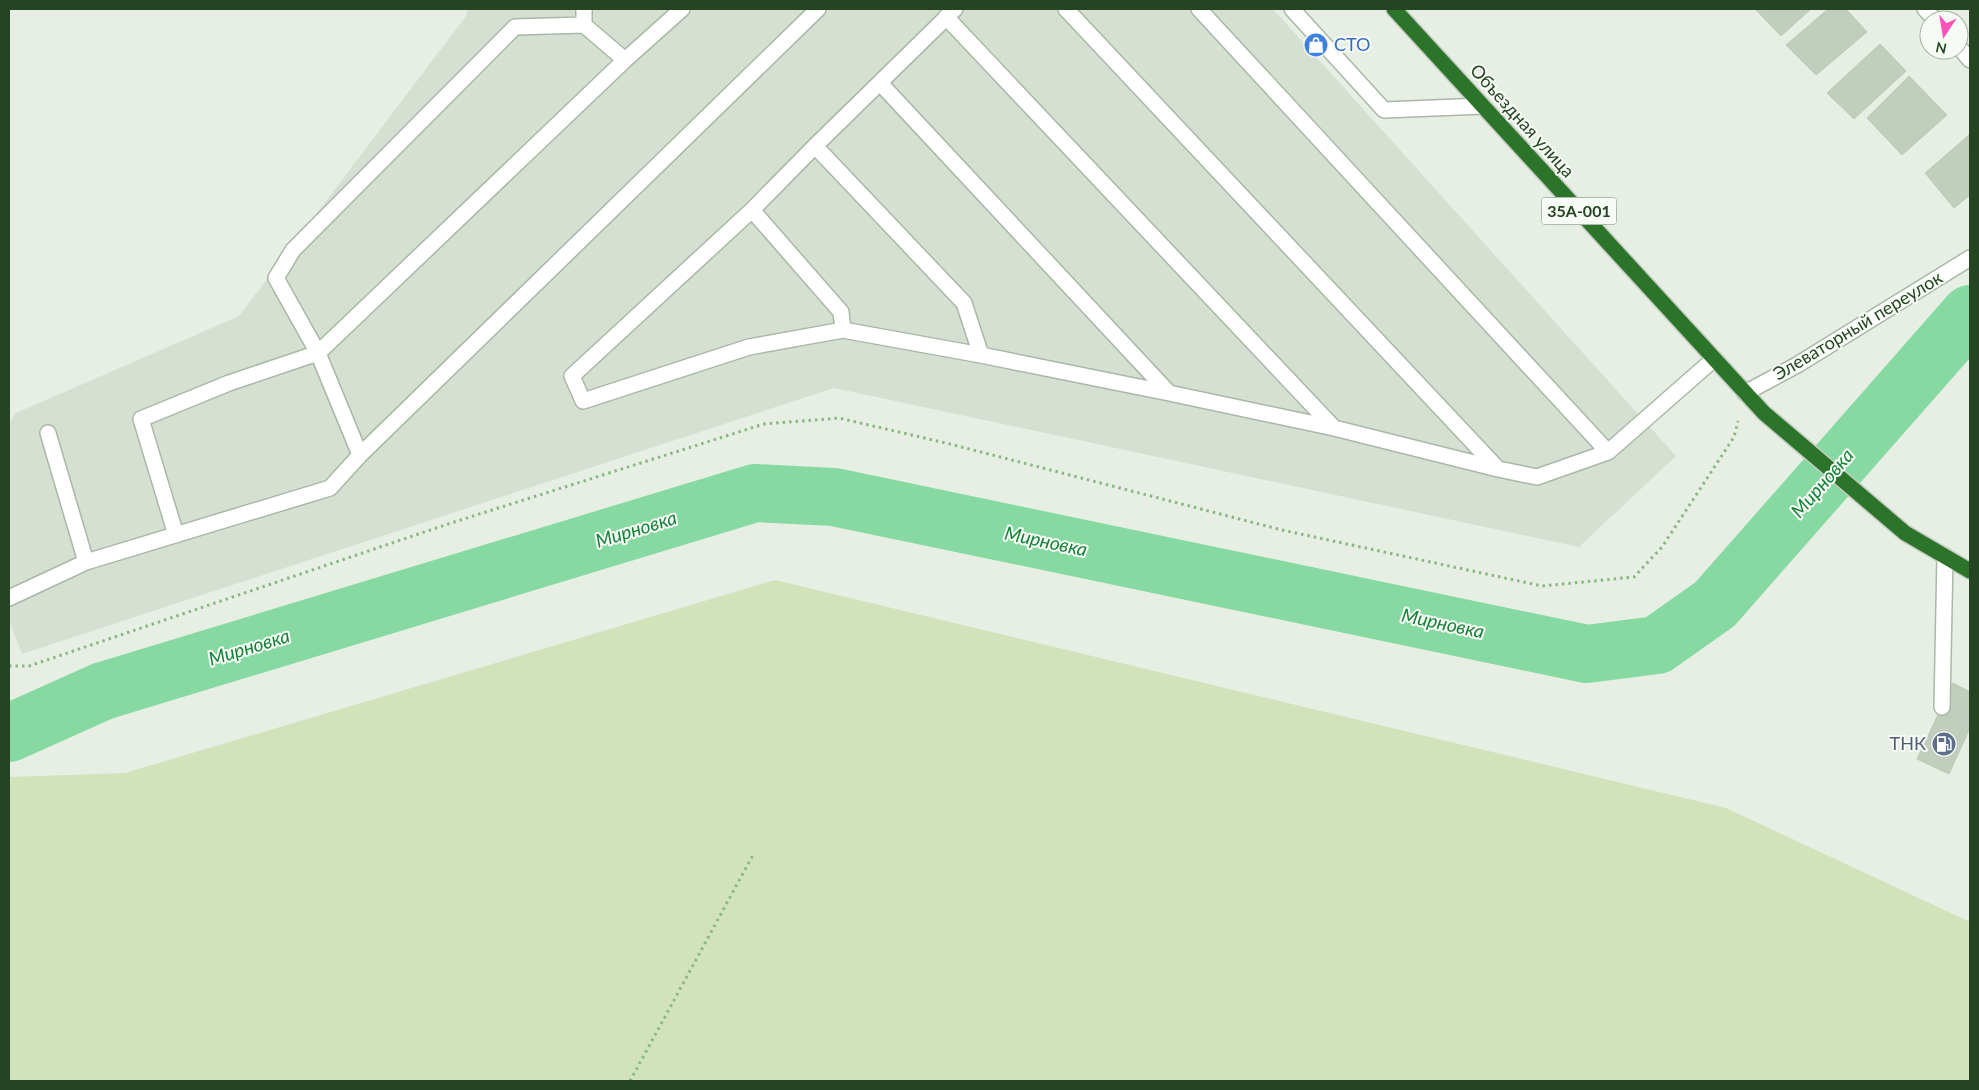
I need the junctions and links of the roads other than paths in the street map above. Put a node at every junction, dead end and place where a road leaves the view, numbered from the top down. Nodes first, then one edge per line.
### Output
1 (584, 9) edge
2 (682, 9) edge
3 (818, 9) edge
4 (1066, 9) edge
5 (1199, 9) edge
6 (1292, 9) edge
7 (1394, 9) edge
8 (950, 13) edge
9 (584, 25) junction
10 (625, 60) junction
11 (880, 83) junction
12 (1483, 106) junction
13 (815, 146) junction
14 (752, 210) junction
15 (1970, 258) edge
16 (843, 330) junction
17 (318, 354) junction
18 (981, 355) junction
19 (1714, 359) junction
20 (1170, 393) junction
21 (1744, 393) junction
22 (1334, 428) junction
23 (48, 433) dead end
24 (1608, 452) junction
25 (360, 455) junction
26 (1498, 469) junction
27 (176, 535) junction
28 (1945, 556) junction
29 (86, 562) junction
30 (1970, 571) edge
31 (9, 598) edge
32 (1942, 707) dead end

1 - 9 street
2 - 10 street
3 - 25 street
4 - 26 street
5 - 24 street
6 - 12 street
7 - 12 highway, Объездная улица / 35А-001
8 - 11 street
8 - 22 street
9 - 10 street
9 - 17 street
10 - 17 street
11 - 13 street
11 - 20 street
12 - 19 highway, Объездная улица / 35А-001
13 - 14 street
13 - 18 street
14 - 16 street
14 - 16 street
15 - 21 street, Элеваторный переулок
16 - 18 street
17 - 25 street
17 - 27 street
18 - 20 street
19 - 21 highway, Объездная улица / 35А-001
19 - 24 street
20 - 22 street
21 - 28 highway, Объездная улица / 35А-001
22 - 26 street
23 - 29 street
24 - 26 street
25 - 27 street
27 - 29 street
28 - 30 highway, 35А-001
28 - 32 street
29 - 31 street

